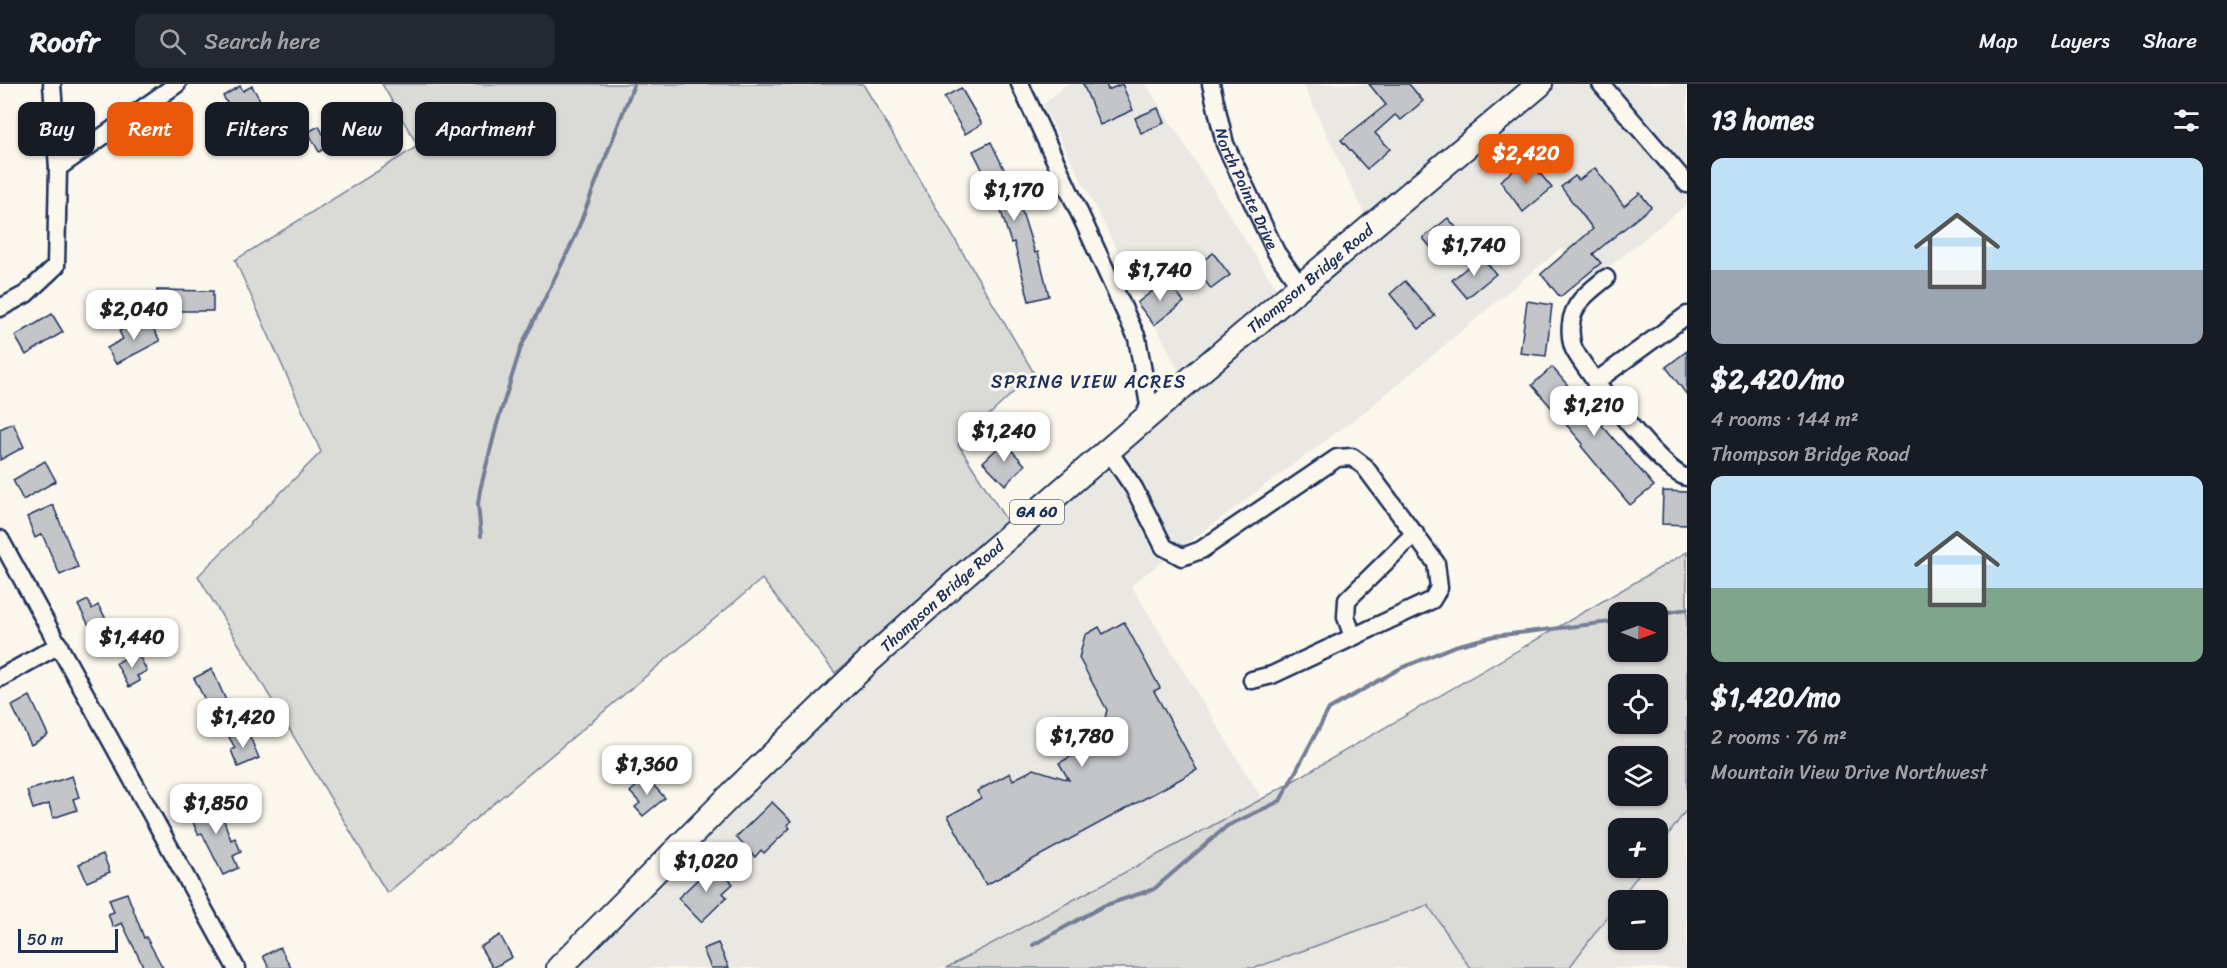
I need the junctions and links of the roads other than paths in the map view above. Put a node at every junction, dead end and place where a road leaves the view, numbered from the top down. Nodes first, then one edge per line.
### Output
1 (52, 84) edge
2 (177, 84) edge
3 (1020, 84) edge
4 (1211, 84) edge
5 (1540, 84) edge
6 (1601, 84) edge
7 (58, 168) junction
8 (1687, 184) edge
9 (1606, 278) dead end
10 (1300, 286) junction
11 (0, 308) edge
12 (1687, 315) edge
13 (1595, 382) junction
14 (1143, 420) junction
15 (1108, 450) junction
16 (1687, 477) edge
17 (1415, 533) junction
18 (0, 538) edge
19 (1353, 637) junction
20 (59, 645) junction
21 (0, 678) edge
22 (1252, 680) dead end
23 (236, 968) edge
24 (559, 968) edge

1 - 7 street
2 - 7 street
3 - 14 street
4 - 10 street, North Pointe Drive
5 - 10 highway, Thompson Bridge Road / GA 60
6 - 8 street
7 - 11 street
9 - 13 street
10 - 14 highway, Thompson Bridge Road / GA 60
12 - 13 street
13 - 16 street
14 - 15 highway, Thompson Bridge Road / GA 60
15 - 17 street
15 - 24 highway, Thompson Bridge Road / GA 60
17 - 19 street
17 - 19 street
18 - 20 street
19 - 22 street
20 - 21 street
20 - 23 street

